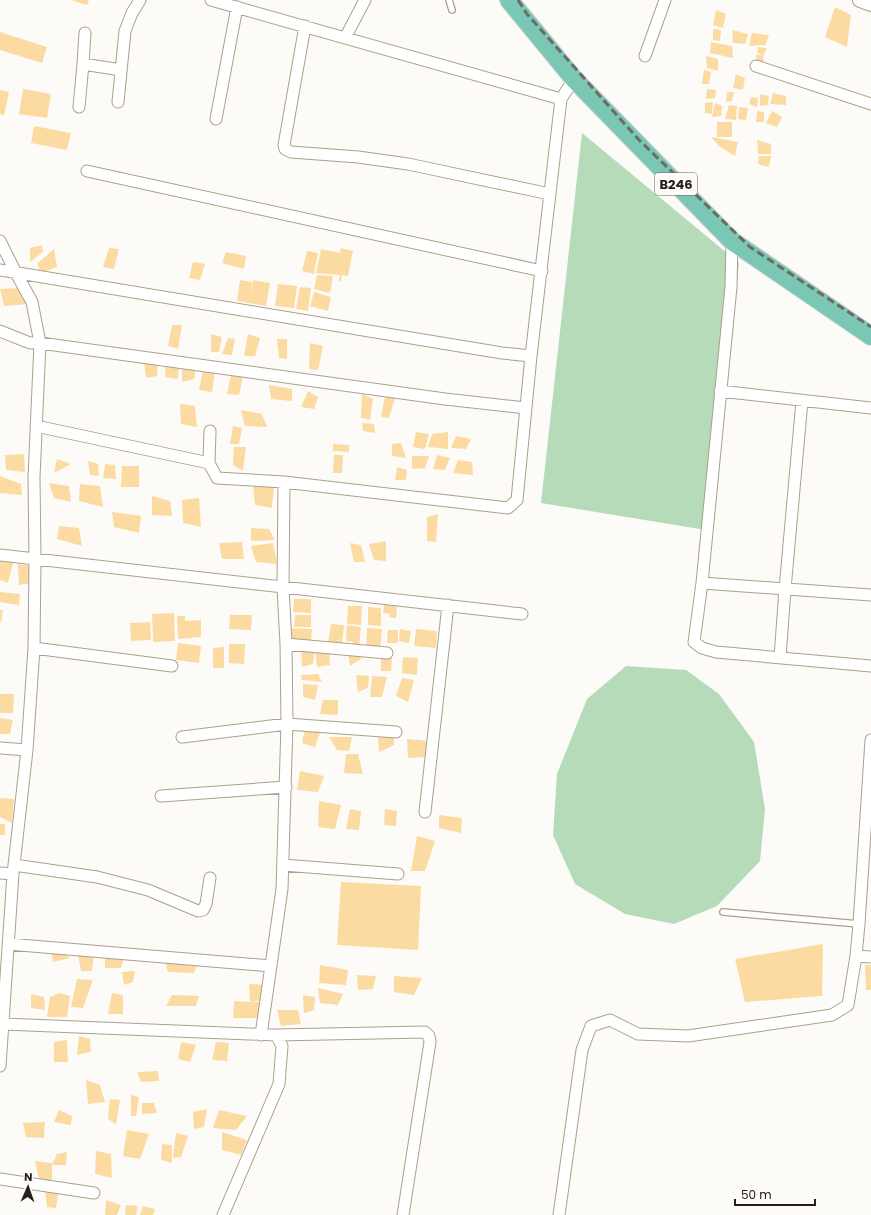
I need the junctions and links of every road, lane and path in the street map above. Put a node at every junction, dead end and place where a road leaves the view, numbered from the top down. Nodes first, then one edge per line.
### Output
1 (140, 0) edge
2 (211, 0) edge
3 (365, 0) edge
4 (449, 0) edge
5 (510, 0) edge
6 (665, 0) edge
7 (860, 0) edge
8 (871, 4) edge
9 (237, 7) junction
10 (452, 10) dead end
11 (305, 26) junction
12 (85, 33) dead end
13 (345, 38) junction
14 (645, 56) dead end
15 (83, 64) junction
16 (756, 66) dead end
17 (122, 70) junction
18 (574, 79) junction
19 (561, 99) junction
20 (118, 102) dead end
21 (871, 104) edge
22 (79, 107) dead end
23 (216, 119) dead end
24 (87, 171) dead end
25 (550, 194) junction
26 (0, 241) edge
27 (732, 241) junction
28 (0, 270) edge
29 (15, 271) junction
30 (542, 271) junction
31 (0, 331) edge
32 (871, 336) edge
33 (40, 343) junction
34 (531, 356) junction
35 (720, 391) junction
36 (802, 401) junction
37 (526, 408) junction
38 (871, 408) edge
39 (36, 426) junction
40 (210, 431) dead end
41 (209, 463) junction
42 (284, 482) junction
43 (0, 554) edge
44 (35, 559) junction
45 (702, 583) junction
46 (283, 587) junction
47 (785, 589) junction
48 (871, 595) edge
49 (448, 605) junction
50 (522, 614) dead end
51 (286, 644) junction
52 (34, 648) junction
53 (387, 653) dead end
54 (780, 658) junction
55 (172, 666) dead end
56 (871, 666) edge
57 (287, 724) junction
58 (396, 732) dead end
59 (182, 737) dead end
60 (871, 740) edge
61 (0, 748) edge
62 (27, 750) junction
63 (286, 787) junction
64 (161, 796) dead end
65 (425, 812) dead end
66 (283, 865) junction
67 (14, 869) junction
68 (0, 873) edge
69 (398, 874) dead end
70 (210, 878) dead end
71 (723, 912) dead end
72 (859, 924) junction
73 (5, 931) edge
74 (8, 944) junction
75 (856, 956) junction
76 (871, 957) edge
77 (271, 966) junction
78 (3, 1024) junction
79 (261, 1035) junction
80 (276, 1035) junction
81 (0, 1066) edge
82 (0, 1178) edge
83 (94, 1193) dead end
84 (223, 1215) edge
85 (403, 1215) edge
86 (559, 1215) edge

1 - 17 street
2 - 9 street
3 - 13 street
4 - 10 lane
5 - 18 main road, B246
6 - 14 street
7 - 8 street
9 - 11 street
9 - 23 street
11 - 13 street
11 - 25 street
12 - 15 street
13 - 19 street
15 - 17 street
15 - 22 street
16 - 21 street
17 - 20 street
18 - 19 street
18 - 27 main road, B246
19 - 25 street
24 - 30 street
25 - 30 street
26 - 29 street
27 - 32 main road, B246
27 - 35 street
28 - 29 street
29 - 33 street
29 - 34 street
30 - 34 street
31 - 33 street
33 - 37 street
33 - 39 street
34 - 37 street
35 - 36 street
35 - 45 street
36 - 38 street
36 - 47 street
37 - 42 street
39 - 41 street
39 - 44 street
40 - 41 street
41 - 42 street
42 - 46 street
43 - 44 street
44 - 46 street
44 - 52 street
45 - 47 street
45 - 54 street
46 - 49 street
46 - 51 street
47 - 48 street
47 - 54 street
49 - 50 street
49 - 65 street
51 - 53 street
51 - 57 street
52 - 55 street
52 - 62 street
54 - 56 street
57 - 58 street
57 - 59 street
57 - 63 street
60 - 72 street
61 - 62 street
62 - 67 street
63 - 64 street
63 - 66 street
66 - 69 street
66 - 77 street
67 - 68 street
67 - 70 street
67 - 73 street
71 - 72 lane
72 - 75 street
73 - 74 street
74 - 77 street
74 - 78 street
75 - 76 street
75 - 86 street
77 - 79 street
78 - 79 street
78 - 81 street
79 - 80 street
80 - 84 street
80 - 85 street
82 - 83 street

